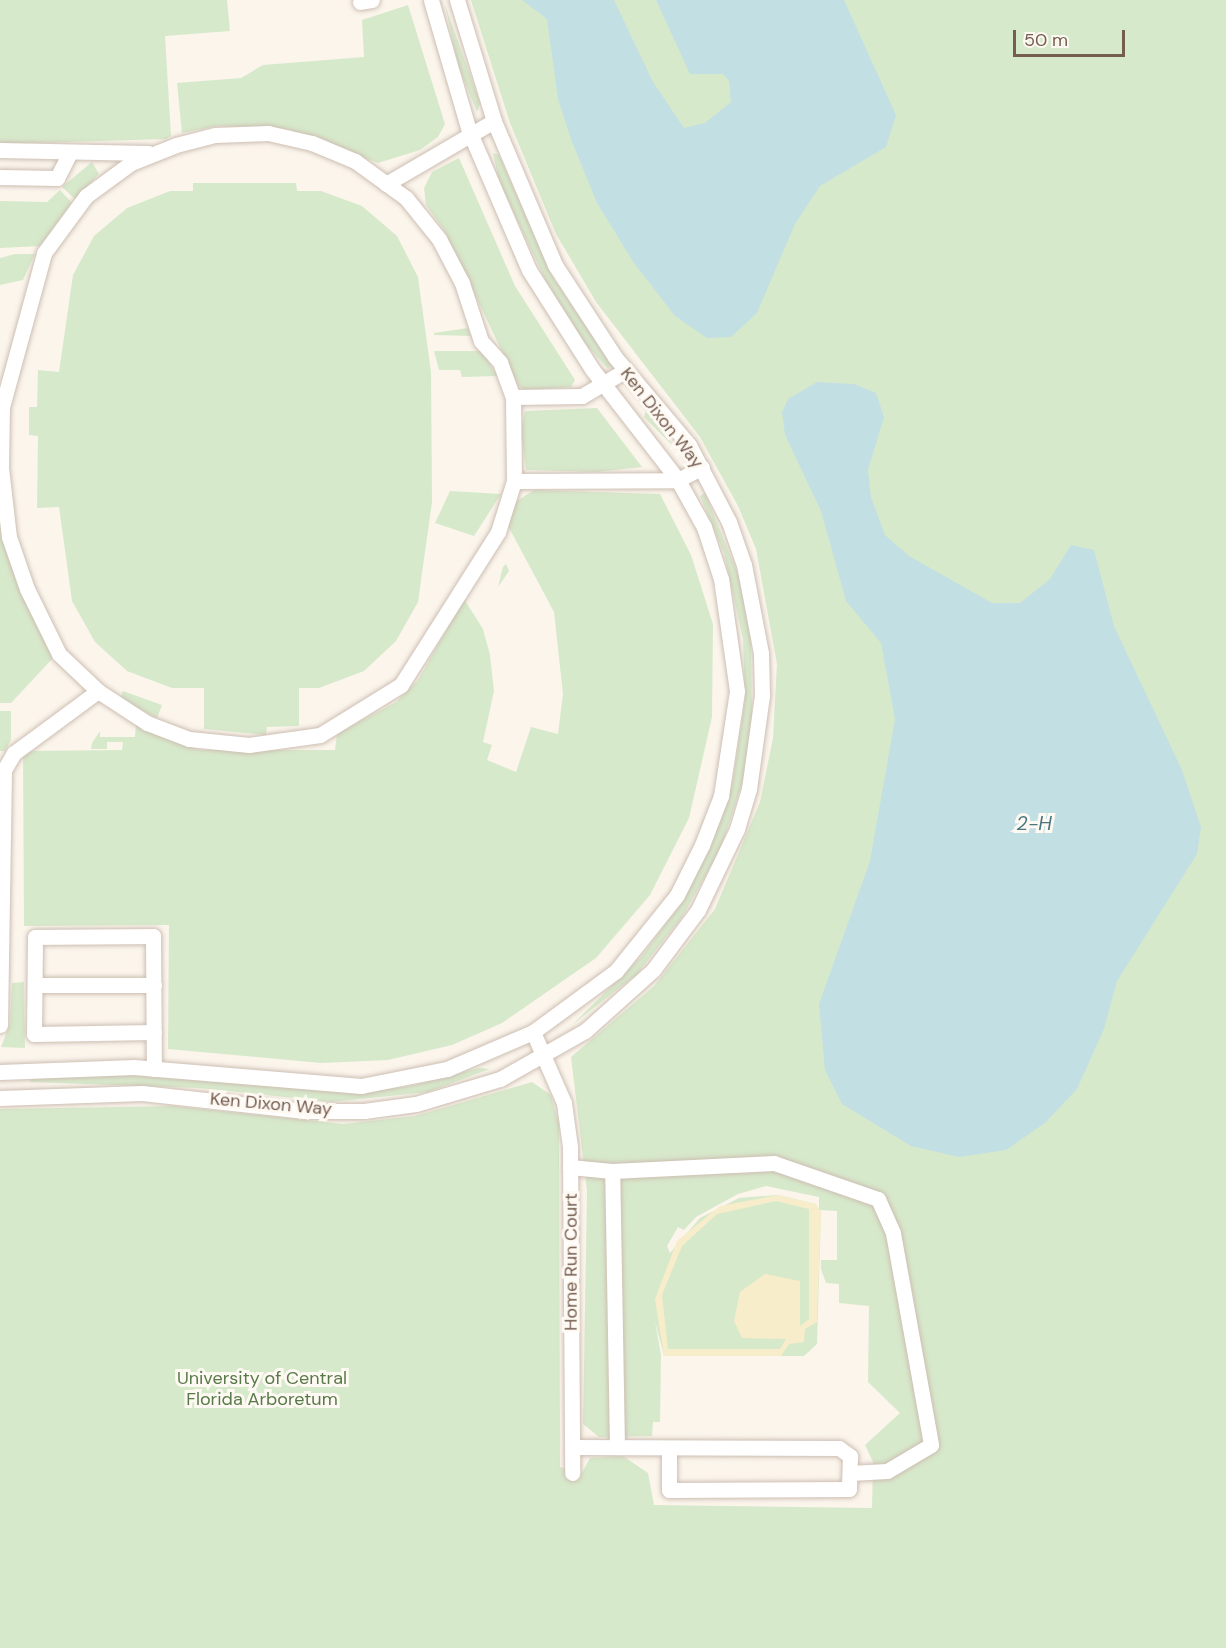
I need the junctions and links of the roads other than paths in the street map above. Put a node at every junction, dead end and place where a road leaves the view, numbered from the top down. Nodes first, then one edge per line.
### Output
1 (430, 0) edge
2 (457, 0) edge
3 (494, 121) junction
4 (469, 131) junction
5 (0, 150) edge
6 (70, 152) junction
7 (154, 153) junction
8 (0, 177) edge
9 (386, 184) junction
10 (626, 370) junction
11 (605, 384) junction
12 (513, 397) junction
13 (702, 467) junction
14 (678, 480) junction
15 (514, 481) junction
16 (98, 691) junction
17 (154, 985) junction
18 (35, 986) junction
19 (0, 1025) edge
20 (154, 1032) junction
21 (533, 1032) junction
22 (546, 1056) junction
23 (154, 1069) junction
24 (0, 1072) edge
25 (0, 1097) edge
26 (570, 1167) junction
27 (612, 1171) junction
28 (572, 1447) junction
29 (618, 1447) junction
30 (669, 1448) junction
31 (572, 1473) dead end
32 (850, 1473) junction

1 - 4 street, Ken Dixon Way
2 - 3 street, Ken Dixon Way
3 - 4 street
3 - 10 street, Ken Dixon Way
4 - 9 street
4 - 11 street, Ken Dixon Way
5 - 6 street
6 - 7 street
6 - 8 street
7 - 9 street
7 - 16 street
9 - 12 street
10 - 11 street
10 - 13 street, Ken Dixon Way
11 - 12 street
11 - 14 street, Ken Dixon Way
12 - 15 street
13 - 14 street
13 - 22 street, Ken Dixon Way
14 - 15 street
14 - 21 street, Ken Dixon Way
15 - 16 street
16 - 19 street
17 - 18 street
17 - 18 street
17 - 20 street
18 - 20 street
20 - 23 street
21 - 22 street, Home Run Court
21 - 23 street, Ken Dixon Way
22 - 25 street, Ken Dixon Way
22 - 26 street, Home Run Court
23 - 24 street, Ken Dixon Way
26 - 27 street
26 - 28 street, Home Run Court
27 - 29 street
27 - 32 street
28 - 29 street
28 - 31 street, Home Run Court
29 - 30 street
30 - 32 street
30 - 32 street

